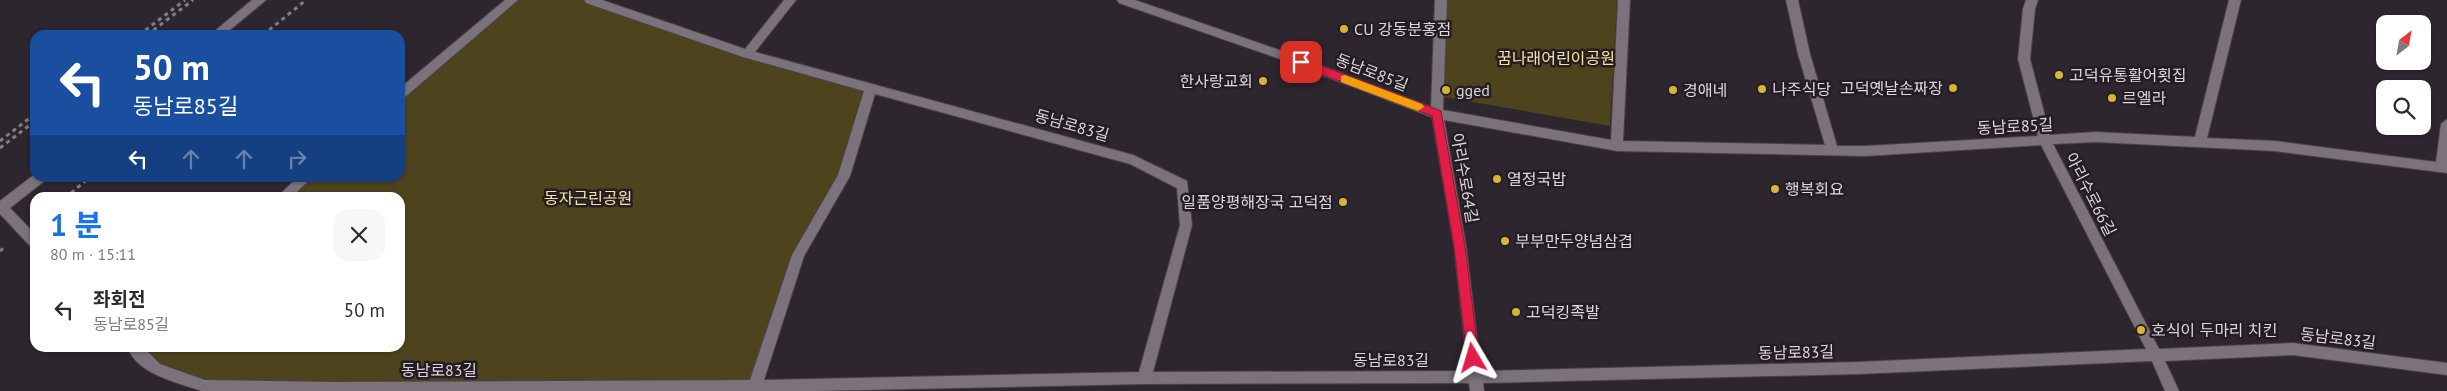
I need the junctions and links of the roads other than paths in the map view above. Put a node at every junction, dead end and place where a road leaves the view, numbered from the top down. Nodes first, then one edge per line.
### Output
1 (260, 0) edge
2 (512, 0) edge
3 (590, 0) edge
4 (790, 0) edge
5 (1123, 0) edge
6 (1441, 0) edge
7 (1624, 0) edge
8 (1792, 0) edge
9 (2032, 0) edge
10 (2235, 0) edge
11 (222, 30) edge
12 (747, 54) junction
13 (871, 87) junction
14 (405, 91) edge
15 (1438, 114) junction
16 (2447, 124) edge
17 (2045, 141) junction
18 (2200, 142) junction
19 (1617, 146) junction
20 (1832, 150) junction
21 (2444, 167) edge
22 (34, 182) edge
23 (300, 182) edge
24 (289, 192) edge
25 (1, 208) edge
26 (30, 237) edge
27 (139, 352) edge
28 (2155, 354) junction
29 (2447, 369) edge
30 (1144, 378) junction
31 (1476, 384) edge
32 (754, 388) edge
33 (2172, 391) edge

1 - 11 street
2 - 14 street
3 - 12 street, 동남로83길
4 - 12 street
5 - 15 street, 동남로85길
6 - 15 street, 아리수로64길
7 - 19 street
8 - 20 street
9 - 17 street, 아리수로66길
10 - 18 street
12 - 13 street, 동남로83길
13 - 30 street, 동남로83길
13 - 32 street
15 - 19 street, 동남로85길
15 - 31 street, 아리수로64길
16 - 21 street, 동남로85길
17 - 18 street, 동남로85길
17 - 20 street, 동남로85길
17 - 28 street, 아리수로66길
18 - 21 street, 동남로85길
19 - 20 street, 동남로85길
22 - 25 street
23 - 24 street
25 - 26 street
27 - 32 street, 동남로83길
28 - 29 street, 동남로83길
28 - 31 street, 동남로83길
28 - 33 street, 아리수로66길
30 - 31 street, 동남로83길
30 - 32 street, 동남로83길

